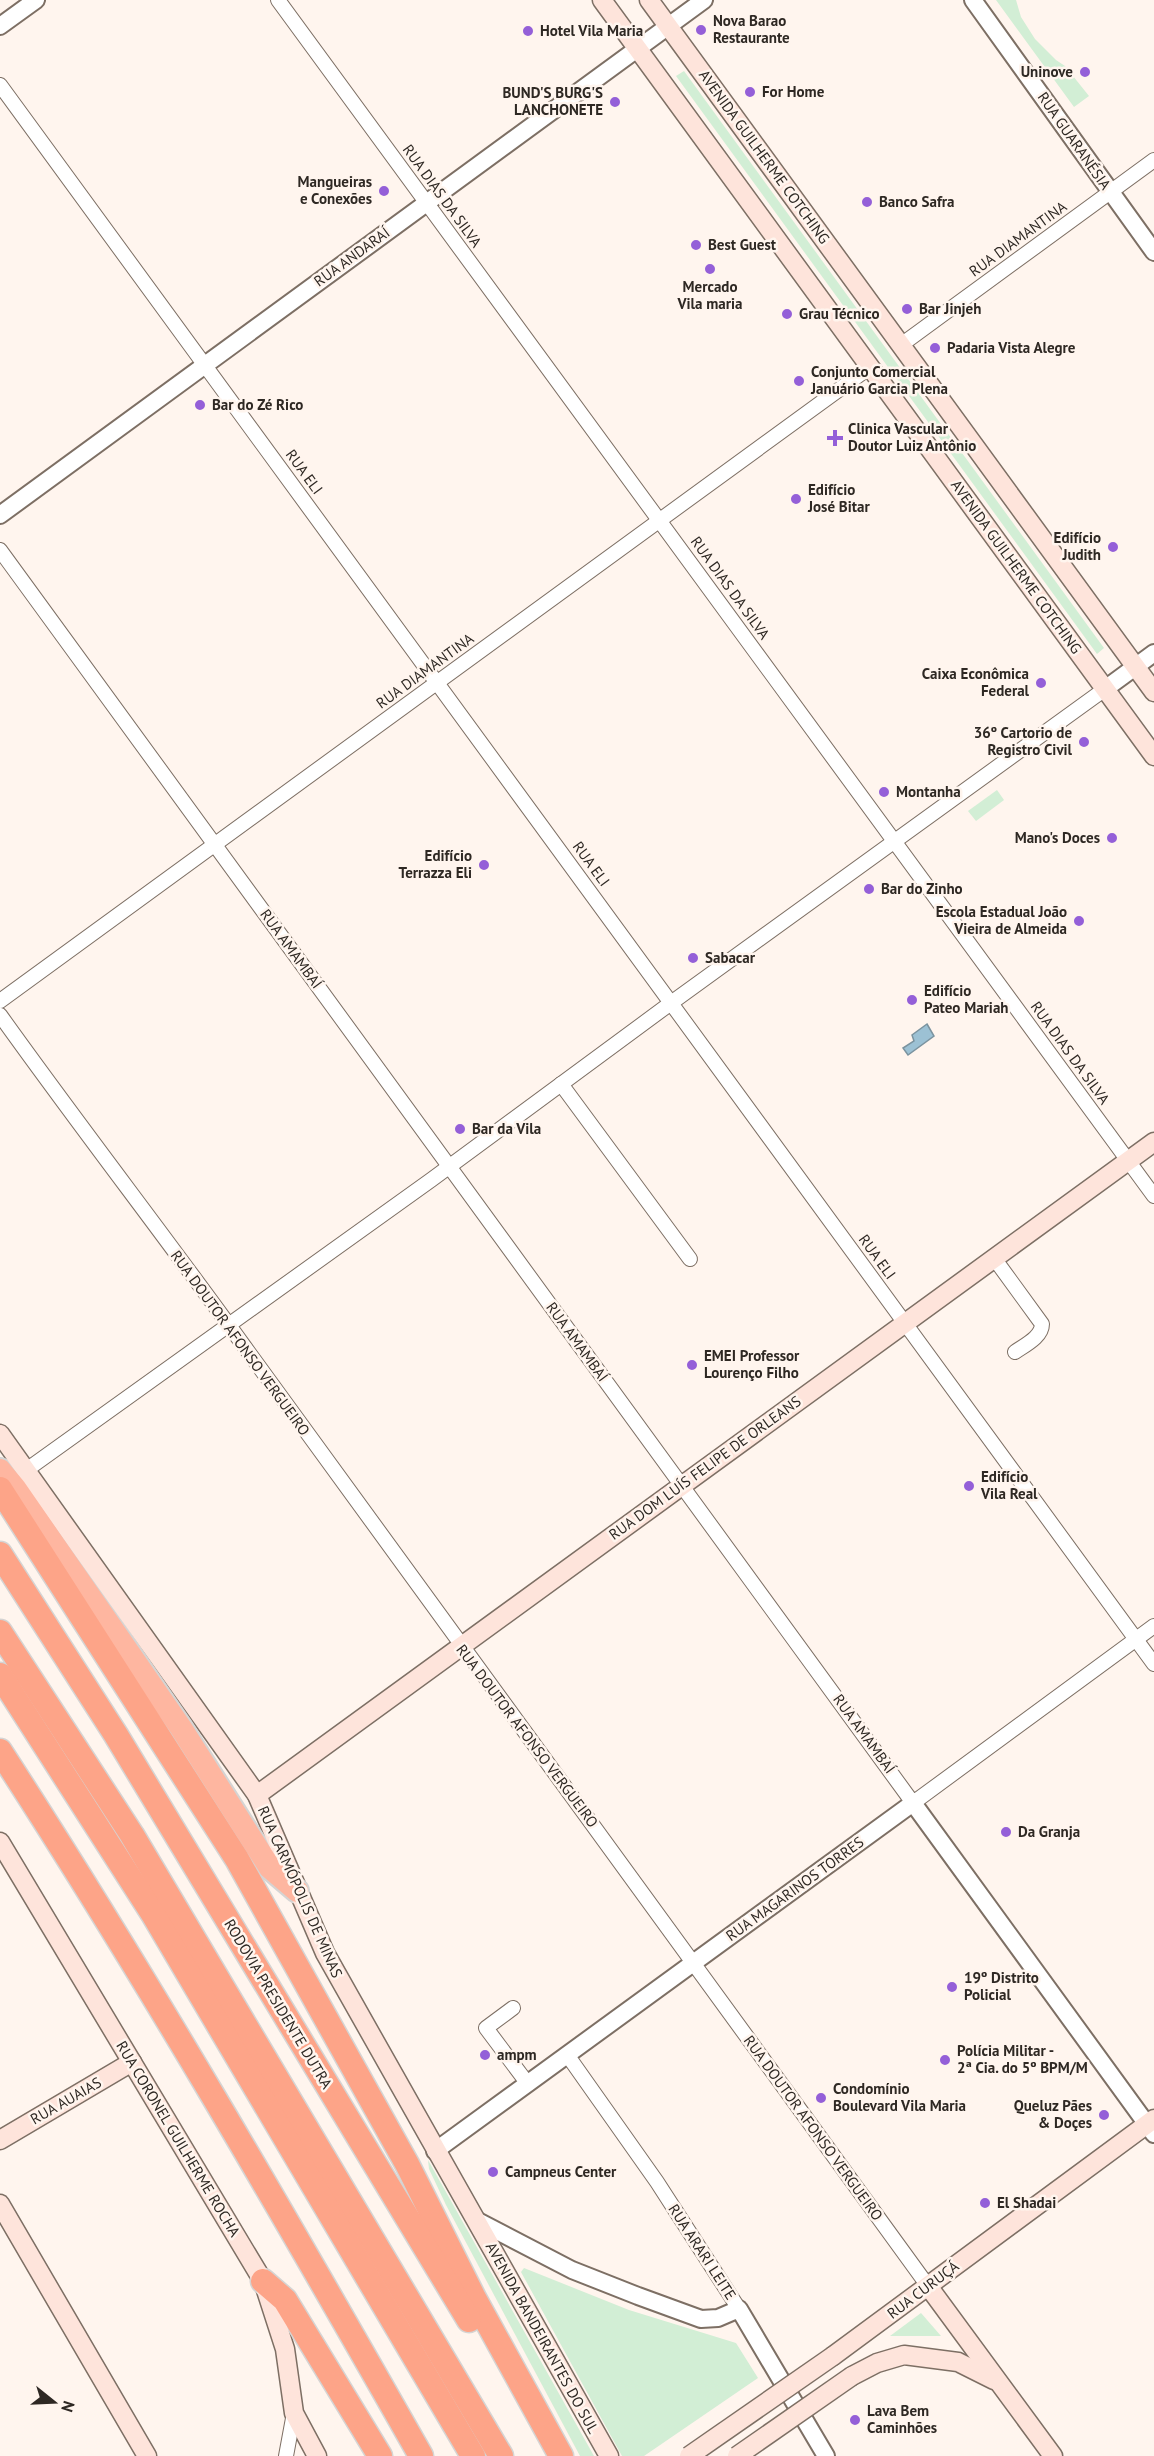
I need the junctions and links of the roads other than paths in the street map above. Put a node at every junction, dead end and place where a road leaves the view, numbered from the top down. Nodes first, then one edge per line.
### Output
1 (36, 0) edge
2 (278, 0) edge
3 (602, 0) edge
4 (650, 0) edge
5 (704, 0) edge
6 (973, 0) edge
7 (668, 26) junction
8 (0, 27) edge
9 (638, 48) junction
10 (0, 85) edge
11 (1154, 160) edge
12 (1111, 192) junction
13 (427, 203) junction
14 (1154, 252) edge
15 (900, 345) junction
16 (204, 364) junction
17 (870, 367) junction
18 (0, 515) edge
19 (659, 520) junction
20 (0, 550) edge
21 (1154, 653) edge
22 (1136, 667) junction
23 (438, 683) junction
24 (1105, 689) junction
25 (1154, 692) edge
26 (1154, 756) edge
27 (894, 841) junction
28 (216, 844) junction
29 (0, 1001) edge
30 (671, 1003) junction
31 (0, 1015) edge
32 (561, 1084) junction
33 (1154, 1142) edge
34 (1128, 1160) junction
35 (449, 1167) junction
36 (1154, 1196) edge
37 (994, 1258) junction
38 (690, 1259) dead end
39 (905, 1323) junction
40 (228, 1324) junction
41 (1016, 1352) dead end
42 (0, 1434) edge
43 (0, 1470) edge
44 (25, 1471) junction
45 (682, 1485) junction
46 (0, 1489) edge
47 (0, 1554) edge
48 (1154, 1626) edge
49 (0, 1632) edge
50 (1136, 1639) junction
51 (460, 1646) junction
52 (1154, 1664) edge
53 (0, 1675) edge
54 (0, 1751) edge
55 (257, 1795) junction
56 (913, 1803) junction
57 (0, 1842) edge
58 (297, 1891) junction
59 (695, 1963) junction
60 (513, 2008) dead end
61 (568, 2056) junction
62 (132, 2062) junction
63 (528, 2084) junction
64 (1152, 2126) edge
65 (0, 2140) edge
66 (435, 2151) junction
67 (0, 2204) edge
68 (476, 2220) junction
69 (263, 2281) junction
70 (928, 2286) junction
71 (739, 2309) junction
72 (999, 2382) junction
73 (294, 2412) junction
74 (147, 2456) edge
75 (286, 2456) edge
76 (317, 2456) edge
77 (380, 2456) edge
78 (421, 2456) edge
79 (473, 2456) edge
80 (501, 2456) edge
81 (552, 2456) edge
82 (561, 2456) edge
83 (609, 2456) edge
84 (689, 2456) edge
85 (737, 2456) edge
86 (826, 2456) edge
87 (1053, 2456) edge

1 - 8 street
2 - 13 street, RUA DIAS DA SILVA
3 - 9 main road, AVENIDA GUILHERME COTCHING
4 - 7 main road, AVENIDA GUILHERME COTCHING
5 - 7 street, RUA ANDARAÍ
6 - 12 street, RUA GUARANÉSIA
7 - 9 street, RUA ANDARAÍ
7 - 15 main road, AVENIDA GUILHERME COTCHING
9 - 13 street, RUA ANDARAÍ
9 - 17 main road, AVENIDA GUILHERME COTCHING
10 - 16 street, RUA ELI
11 - 12 street, RUA DIAMANTINA
12 - 14 street, RUA GUARANÉSIA
12 - 15 street, RUA DIAMANTINA
13 - 16 street, RUA ANDARAÍ
13 - 19 street, RUA DIAS DA SILVA
15 - 22 main road, AVENIDA GUILHERME COTCHING
16 - 18 street, RUA ANDARAÍ
16 - 23 street, RUA ELI
17 - 19 street, RUA DIAMANTINA
17 - 24 main road, AVENIDA GUILHERME COTCHING
19 - 23 street, RUA DIAMANTINA
19 - 27 street, RUA DIAS DA SILVA
20 - 28 street, RUA AMAMBAÍ
21 - 22 street
22 - 24 street
22 - 25 main road, AVENIDA GUILHERME COTCHING
23 - 28 street, RUA DIAMANTINA
23 - 30 street, RUA ELI
24 - 26 main road, AVENIDA GUILHERME COTCHING
24 - 27 street
27 - 30 street
27 - 34 street, RUA DIAS DA SILVA
28 - 29 street, RUA DIAMANTINA
28 - 35 street, RUA AMAMBAÍ
30 - 32 street
30 - 39 street, RUA ELI
31 - 40 street, RUA DOUTOR AFONSO VERGUEIRO
32 - 35 street
32 - 38 street
33 - 34 main road, RUA DOM LUÍS FELIPE DE ORLEANS
34 - 36 street, RUA DIAS DA SILVA
34 - 37 main road, RUA DOM LUÍS FELIPE DE ORLEANS
35 - 40 street
35 - 45 street, RUA AMAMBAÍ
37 - 39 main road, RUA DOM LUÍS FELIPE DE ORLEANS
37 - 41 street
39 - 45 main road, RUA DOM LUÍS FELIPE DE ORLEANS
39 - 50 street, RUA ELI
40 - 44 street
40 - 51 street, RUA DOUTOR AFONSO VERGUEIRO
42 - 44 main road, RUA CARMÓPOLIS DE MINAS
43 - 58 highway
44 - 55 main road, RUA CARMÓPOLIS DE MINAS
45 - 51 main road, RUA DOM LUÍS FELIPE DE ORLEANS
45 - 56 street, RUA AMAMBAÍ
46 - 82 highway
47 - 81 highway, RODOVIA PRESIDENTE DUTRA
48 - 50 street, RUA MAGARINOS TORRES
49 - 80 highway
50 - 52 street, RUA ELI
50 - 56 street, RUA MAGARINOS TORRES
51 - 55 main road, RUA DOM LUÍS FELIPE DE ORLEANS
51 - 59 street, RUA DOUTOR AFONSO VERGUEIRO
53 - 79 highway
54 - 78 highway
55 - 58 main road, RUA CARMÓPOLIS DE MINAS
56 - 59 street, RUA MAGARINOS TORRES
56 - 64 street, RUA AMAMBAÍ
57 - 62 main road, RUA CORONEL GUILHERME ROCHA
58 - 66 main road, RUA CARMÓPOLIS DE MINAS
59 - 61 street, RUA MAGARINOS TORRES
59 - 70 street, RUA DOUTOR AFONSO VERGUEIRO
60 - 63 street
61 - 63 street, RUA MAGARINOS TORRES
61 - 71 street, RUA ARARI LEITE
62 - 65 main road, RUA AUAIAS
62 - 69 main road, RUA CORONEL GUILHERME ROCHA
63 - 66 street, RUA MAGARINOS TORRES
64 - 70 main road, RUA CURUÇÁ
66 - 68 main road, RUA CARMÓPOLIS DE MINAS
67 - 74 main road
68 - 71 street
68 - 83 main road, AVENIDA BANDEIRANTES DO SUL
69 - 73 main road, RUA CORONEL GUILHERME ROCHA
69 - 77 highway
70 - 72 main road, RUA DOUTOR AFONSO VERGUEIRO
70 - 84 main road, RUA CURUÇÁ, bridge
71 - 86 street, RUA ARARI LEITE
72 - 85 main road, bridge
72 - 87 main road, RUA DOUTOR AFONSO VERGUEIRO
73 - 75 street, RUA CORONEL GUILHERME ROCHA
73 - 76 main road

